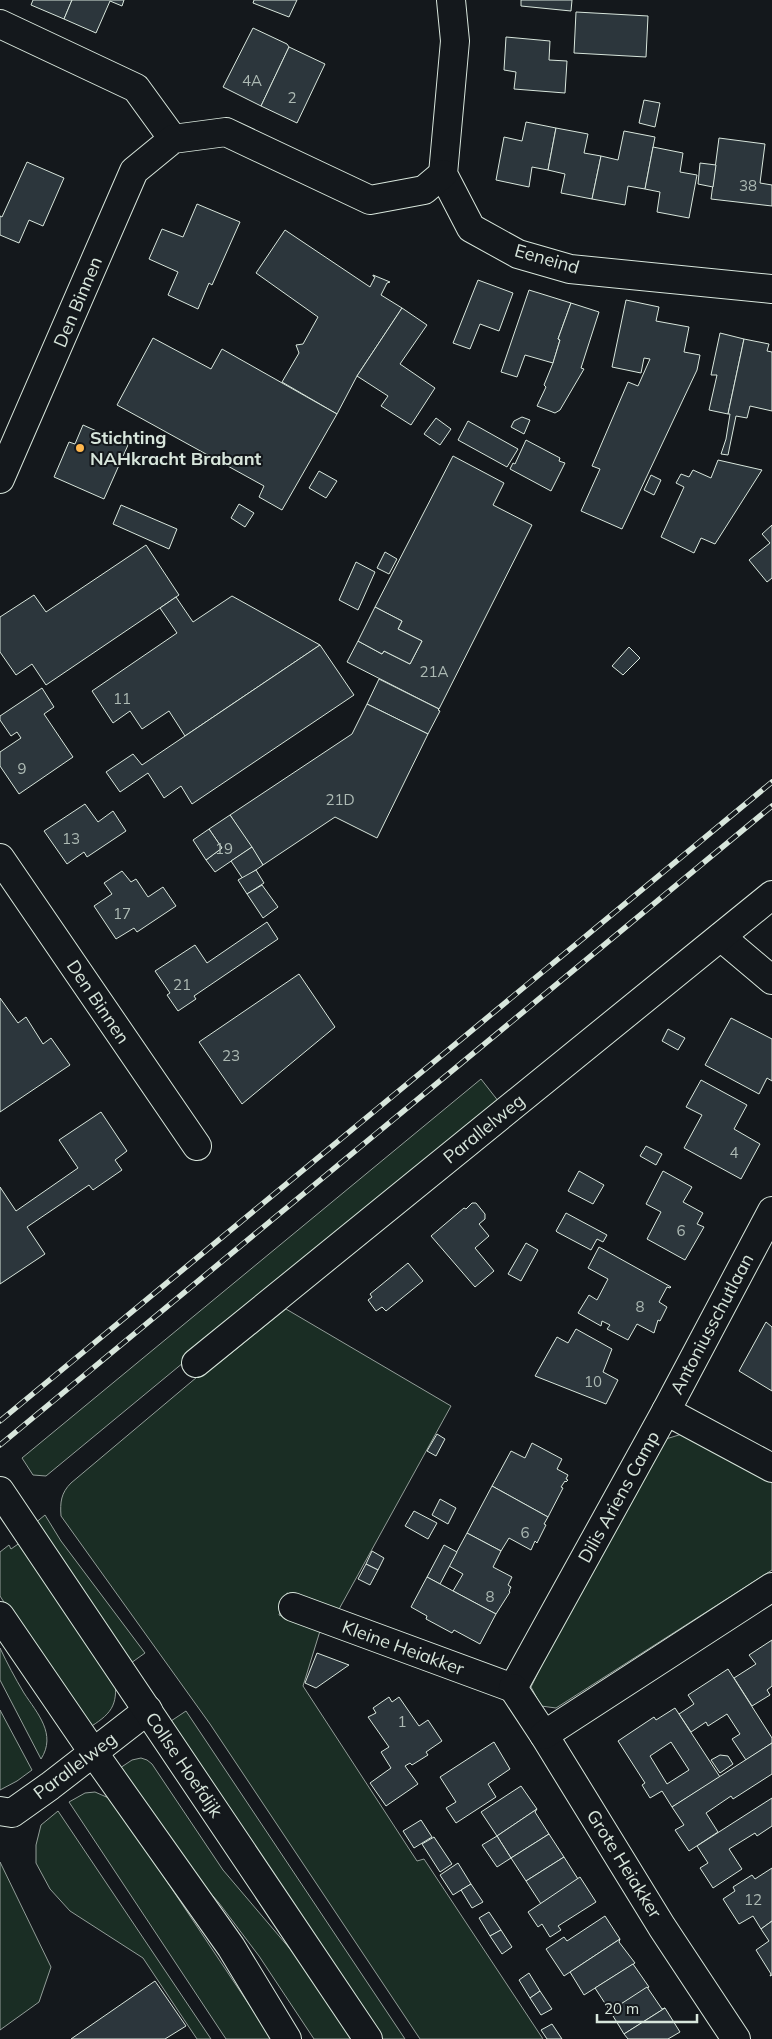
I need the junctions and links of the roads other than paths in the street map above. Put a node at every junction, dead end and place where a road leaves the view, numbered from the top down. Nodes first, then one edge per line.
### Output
1 (451, 0) edge
2 (0, 24) edge
3 (173, 140) junction
4 (443, 174) junction
5 (772, 289) edge
6 (0, 478) edge
7 (0, 858) edge
8 (772, 895) edge
9 (721, 937) junction
10 (772, 980) edge
11 (197, 1146) dead end
12 (772, 1211) edge
13 (196, 1363) dead end
14 (666, 1411) junction
15 (772, 1468) edge
16 (0, 1491) edge
17 (772, 1587) edge
18 (293, 1607) dead end
19 (0, 1616) edge
20 (513, 1688) junction
21 (148, 1710) junction
22 (544, 1735) junction
23 (92, 1752) junction
24 (0, 1812) edge
25 (287, 2039) edge
26 (368, 2039) edge
27 (736, 2039) edge

1 - 4 street
2 - 3 street
3 - 4 street, Den Binnen
3 - 6 street, Den Binnen
4 - 5 street, Eeneind
7 - 11 street, Den Binnen
8 - 9 street, Parallelweg
9 - 10 street
9 - 13 street, Parallelweg
12 - 14 street, Antoniusschutlaan
14 - 15 street, Dilis Ariens Camp
14 - 20 street, Dilis Ariens Camp
16 - 21 street, Collse Hoefdijk
17 - 22 street
18 - 20 street, Kleine Heiakker
19 - 23 street
20 - 22 street, Grote Heiakker
21 - 23 street, Parallelweg
21 - 26 street, Collse Hoefdijk
22 - 27 street, Grote Heiakker
23 - 24 street, Parallelweg
23 - 25 street

